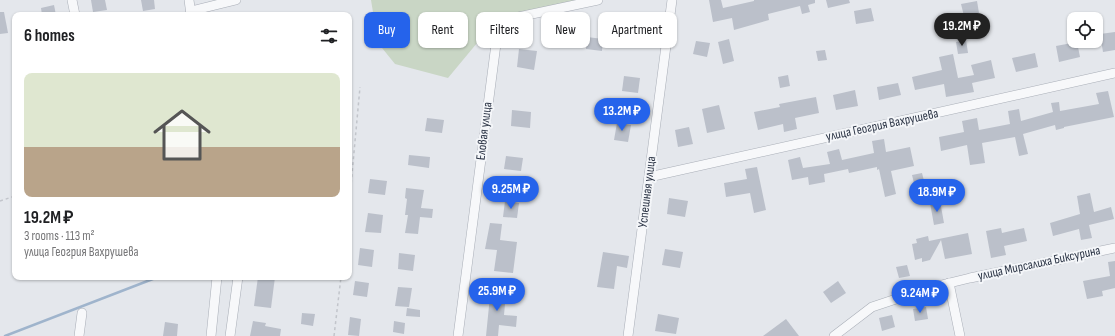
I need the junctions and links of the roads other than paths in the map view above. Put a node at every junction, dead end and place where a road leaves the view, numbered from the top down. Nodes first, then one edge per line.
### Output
1 (72, 0) edge
2 (189, 0) edge
3 (236, 0) edge
4 (598, 0) edge
5 (672, 0) edge
6 (74, 12) edge
7 (191, 12) edge
8 (194, 12) edge
9 (1115, 73) edge
10 (649, 177) junction
11 (1115, 248) edge
12 (217, 280) edge
13 (238, 280) edge
14 (949, 283) junction
15 (82, 313) dead end
16 (79, 336) edge
17 (211, 336) edge
18 (230, 336) edge
19 (458, 336) edge
20 (628, 336) edge
21 (834, 336) edge
22 (960, 336) edge

1 - 6 street
2 - 7 street
3 - 8 street
4 - 19 street, Еловая улица
5 - 10 street, Успешная улица
9 - 10 street, улица Геогрия Вахрушева
10 - 20 street, Успешная улица
11 - 14 street, улица Мирсалиха Биксурина
12 - 17 street
13 - 18 street
14 - 21 street, улица Мирсалиха Биксурина
14 - 22 street
15 - 16 street

